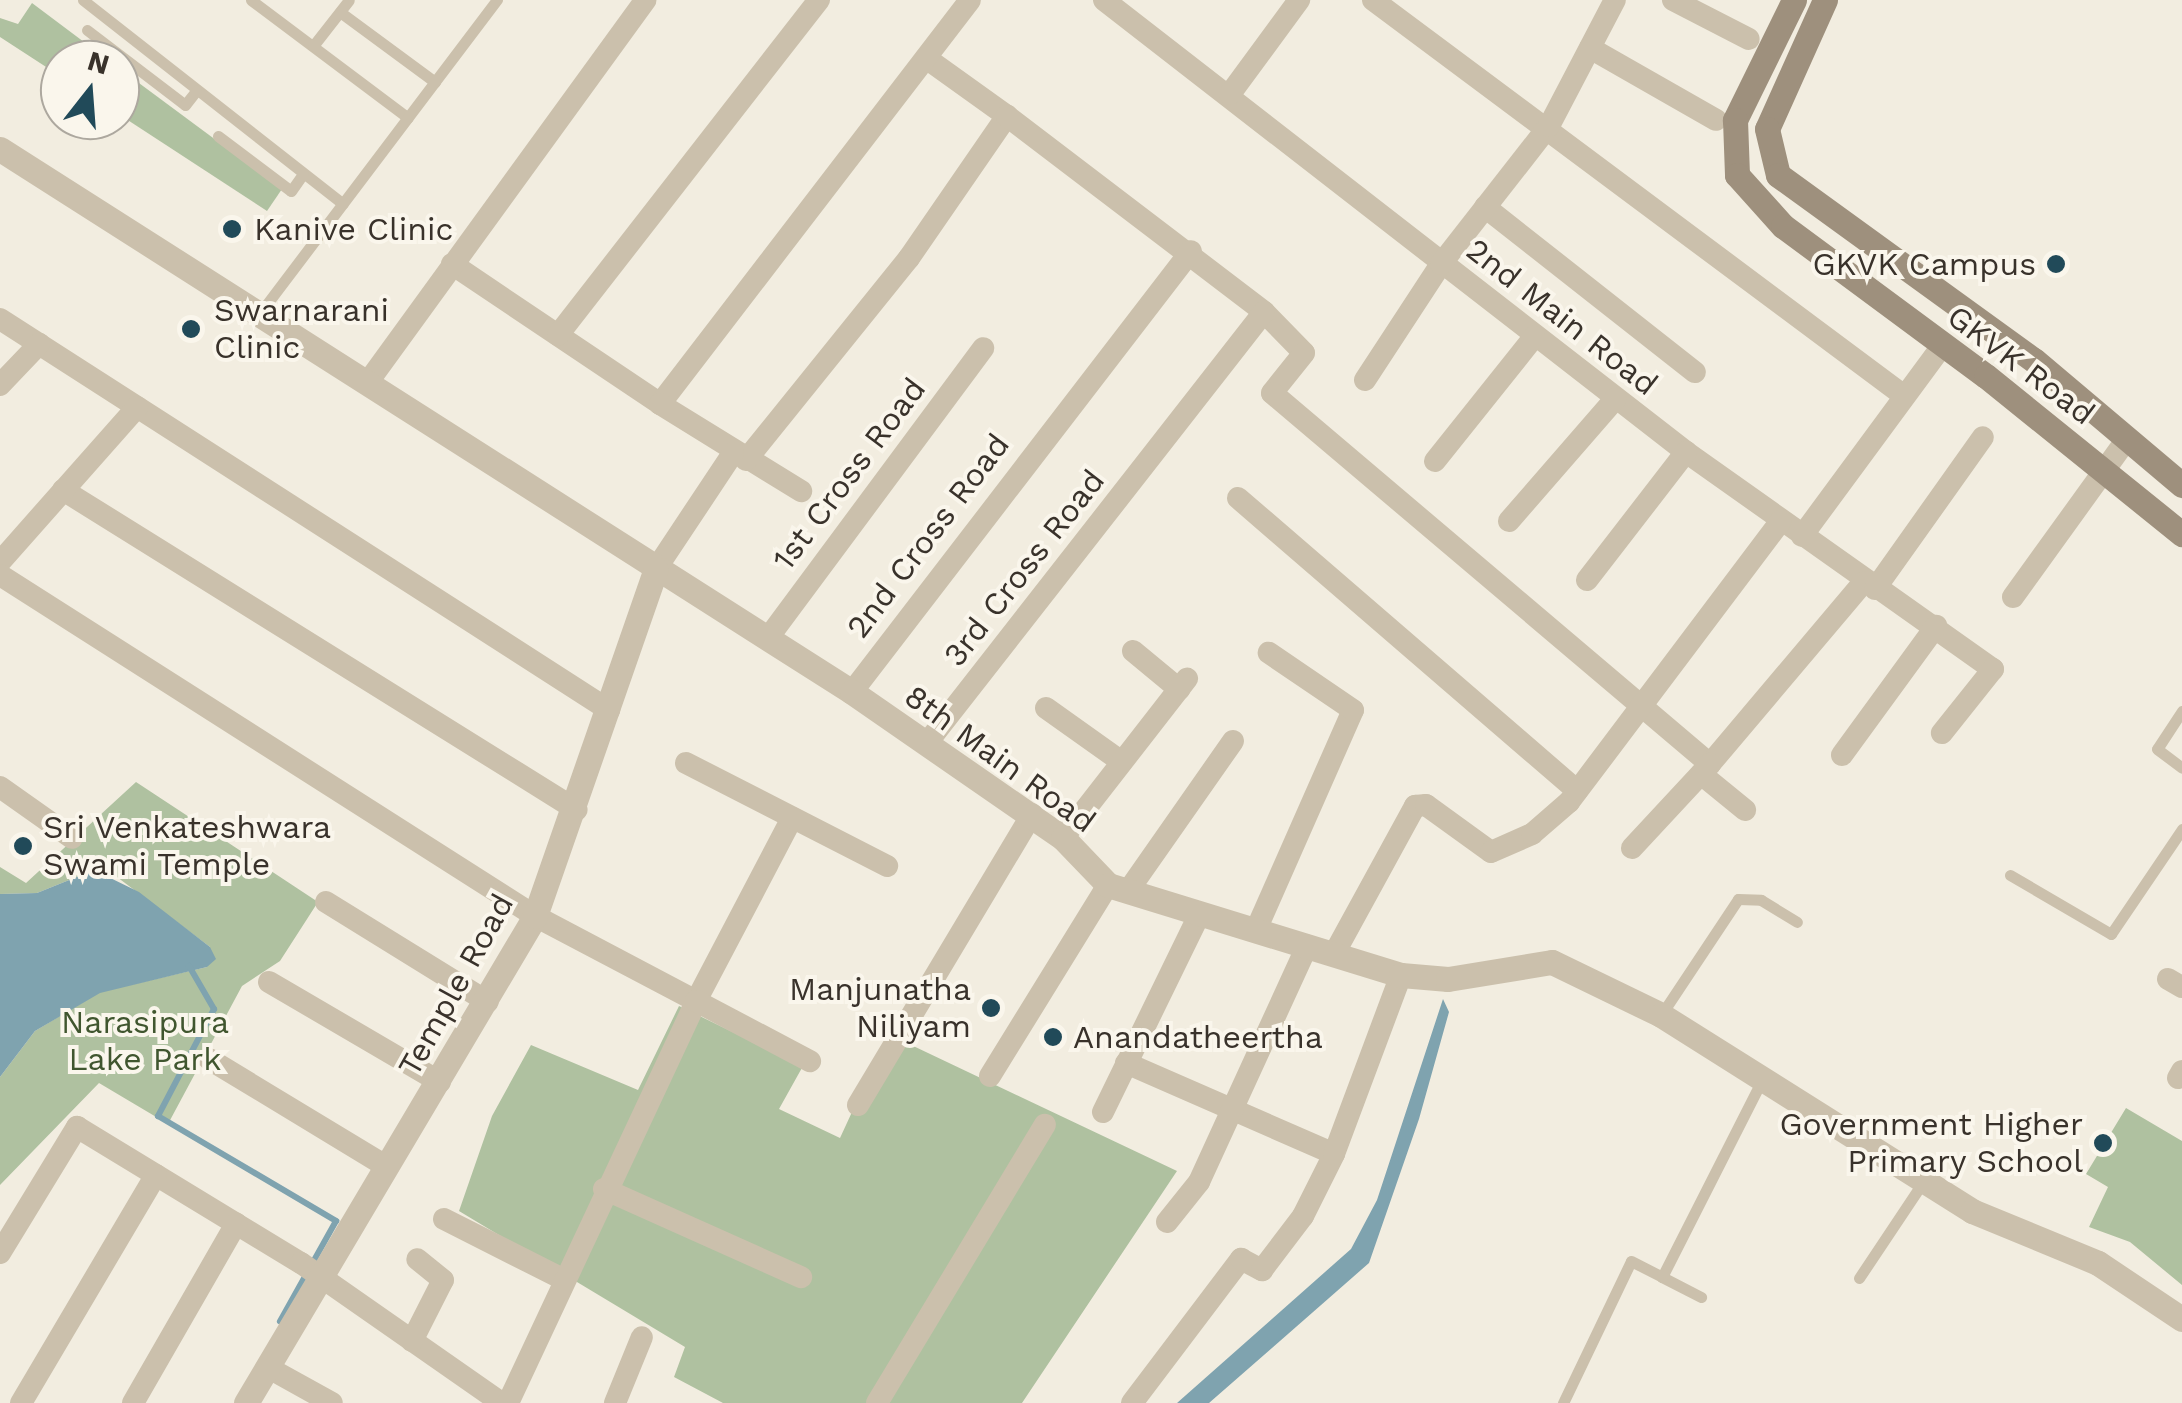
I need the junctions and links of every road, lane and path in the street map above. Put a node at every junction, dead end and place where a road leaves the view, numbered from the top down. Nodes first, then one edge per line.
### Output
1 (83, 0) edge
2 (251, 0) edge
3 (350, 0) edge
4 (497, 0) edge
5 (646, 0) edge
6 (819, 0) edge
7 (970, 0) edge
8 (1104, 0) edge
9 (1299, 0) edge
10 (1373, 0) edge
11 (1615, 0) edge
12 (1673, 0) edge
13 (1794, 0) edge
14 (1825, 0) edge
15 (340, 12) junction
16 (87, 30) dead end
17 (1749, 39) dead end
18 (313, 46) junction
19 (1590, 48) junction
20 (926, 58) junction
21 (435, 82) junction
22 (196, 91) junction
23 (1230, 94) junction
24 (1007, 116) junction
25 (408, 118) junction
26 (1716, 120) dead end
27 (1549, 126) junction
28 (218, 136) dead end
29 (0, 149) edge
30 (303, 174) junction
31 (342, 204) junction
32 (1485, 207) junction
33 (1191, 251) junction
34 (452, 264) junction
35 (1441, 264) junction
36 (1264, 312) junction
37 (260, 313) junction
38 (0, 319) edge
39 (558, 336) junction
40 (1534, 337) junction
41 (38, 344) junction
42 (1942, 346) junction
43 (983, 348) dead end
44 (1695, 372) dead end
45 (1365, 380) dead end
46 (368, 382) junction
47 (0, 385) edge
48 (1903, 395) junction
49 (1616, 399) junction
50 (660, 404) junction
51 (137, 407) junction
52 (1982, 438) dead end
53 (2127, 439) junction
54 (1686, 452) junction
55 (740, 456) junction
56 (1434, 461) dead end
57 (2101, 478) junction
58 (2182, 485) edge
59 (63, 490) junction
60 (801, 491) dead end
61 (1238, 498) dead end
62 (1509, 520) dead end
63 (1781, 521) junction
64 (2181, 532) edge
65 (1802, 536) junction
66 (0, 562) edge
67 (656, 569) junction
68 (0, 575) edge
69 (1587, 580) dead end
70 (1870, 585) junction
71 (2012, 597) dead end
72 (1936, 626) junction
73 (768, 638) junction
74 (1133, 651) dead end
75 (1269, 653) dead end
76 (852, 692) junction
77 (1046, 708) dead end
78 (1641, 708) junction
79 (609, 710) junction
80 (2182, 711) edge
81 (1942, 732) dead end
82 (1233, 741) dead end
83 (927, 743) junction
84 (1842, 756) dead end
85 (1122, 762) junction
86 (686, 764) dead end
87 (2182, 768) edge
88 (1705, 769) junction
89 (0, 787) edge
90 (1577, 791) junction
91 (577, 810) junction
92 (1744, 810) dead end
93 (1032, 814) junction
94 (792, 818) junction
95 (2182, 829) edge
96 (72, 838) dead end
97 (1063, 838) junction
98 (1632, 848) dead end
99 (887, 866) dead end
100 (2010, 875) dead end
101 (1118, 888) junction
102 (326, 902) dead end
103 (1200, 913) junction
104 (535, 916) junction
105 (1797, 922) dead end
106 (1256, 930) junction
107 (1307, 946) junction
108 (1334, 954) junction
109 (1401, 975) junction
110 (269, 982) dead end
111 (696, 1001) junction
112 (488, 1002) junction
113 (1661, 1015) junction
114 (210, 1060) dead end
115 (810, 1061) dead end
116 (1126, 1062) junction
117 (990, 1076) dead end
118 (1764, 1076) junction
119 (440, 1082) junction
120 (858, 1105) dead end
121 (1232, 1109) junction
122 (1103, 1112) dead end
123 (1045, 1125) dead end
124 (1334, 1154) junction
125 (386, 1166) junction
126 (156, 1175) junction
127 (1924, 1182) junction
128 (604, 1189) junction
129 (444, 1219) dead end
130 (1168, 1222) dead end
131 (236, 1224) junction
132 (0, 1253) edge
133 (417, 1260) dead end
134 (312, 1272) junction
135 (801, 1277) dead end
136 (1662, 1277) junction
137 (563, 1278) junction
138 (1859, 1278) dead end
139 (1701, 1297) dead end
140 (2182, 1319) edge
141 (642, 1337) dead end
142 (412, 1341) junction
143 (267, 1367) junction
144 (21, 1403) edge
145 (134, 1403) edge
146 (246, 1403) edge
147 (332, 1403) edge
148 (505, 1403) edge
149 (615, 1403) edge
150 (877, 1403) edge
151 (1132, 1403) edge
152 (1563, 1403) edge

1 - 22 lane
2 - 18 lane
3 - 15 lane
4 - 21 lane
5 - 34 street
6 - 39 street
7 - 20 street
8 - 23 street, 2nd Main Road
9 - 23 street
10 - 27 street
11 - 19 street
12 - 17 street
13 - 42 main road, GKVK Road
14 - 53 main road, GKVK Road
15 - 18 lane
15 - 21 lane
16 - 22 lane
18 - 25 lane
19 - 26 street
19 - 27 street
20 - 24 street
20 - 50 street
21 - 25 lane
22 - 30 lane
23 - 35 street, 2nd Main Road
24 - 33 street
24 - 55 street
25 - 31 lane
27 - 32 street
27 - 48 street
28 - 30 lane
29 - 37 street, 8th Main Road
30 - 31 lane
31 - 37 lane
32 - 35 street
32 - 44 street
33 - 36 street
33 - 76 street, 2nd Cross Road
34 - 39 street
34 - 46 street
35 - 40 street, 2nd Main Road
35 - 45 street
36 - 78 street
36 - 83 street, 3rd Cross Road
37 - 46 street, 8th Main Road
38 - 41 street
39 - 50 street
40 - 49 street, 2nd Main Road
40 - 56 street
41 - 47 street
41 - 51 street
42 - 48 street
42 - 57 main road, GKVK Road
43 - 73 street, 1st Cross Road
46 - 67 street, 8th Main Road
48 - 65 street
49 - 54 street, 2nd Main Road
49 - 62 street
50 - 55 street
51 - 59 street
51 - 79 street
52 - 70 street
53 - 57 street
53 - 58 main road, GKVK Road
54 - 63 street, 2nd Main Road
54 - 69 street
55 - 60 street
55 - 67 street
57 - 64 main road, GKVK Road
57 - 71 street
59 - 66 street
59 - 91 street
61 - 90 street
63 - 65 street, 2nd Main Road
63 - 78 street
65 - 70 street, 2nd Main Road
67 - 73 street, 8th Main Road
67 - 79 street, Temple Road
68 - 104 street
70 - 72 street, 2nd Main Road
70 - 88 street
72 - 81 street, 2nd Main Road
72 - 84 street
73 - 76 street, 8th Main Road
74 - 85 street
75 - 106 street
76 - 83 street, 8th Main Road
77 - 85 street
78 - 88 street
78 - 90 street
79 - 91 street, Temple Road
80 - 87 lane
82 - 101 street
83 - 93 street, 8th Main Road
85 - 97 street
86 - 94 street
88 - 92 street
88 - 98 street
89 - 96 street
90 - 108 street
91 - 104 street, Temple Road
93 - 97 street, 8th Main Road
93 - 120 street
94 - 99 street
94 - 111 street
95 - 100 lane
97 - 101 street, 8th Main Road
101 - 103 street, 8th Main Road
101 - 117 street
102 - 112 street
103 - 106 street, 8th Main Road
103 - 116 street
104 - 111 street
104 - 112 street, Temple Road
105 - 113 lane
106 - 107 street, 8th Main Road
107 - 108 street, 8th Main Road
107 - 121 street
108 - 109 street, 8th Main Road
109 - 113 street, 8th Main Road
109 - 124 street
110 - 119 street
111 - 115 street
111 - 128 street
112 - 119 street, Temple Road
113 - 118 street, 8th Main Road
114 - 125 street
116 - 121 street
116 - 122 street
118 - 127 street, 8th Main Road
118 - 136 lane
119 - 125 street, Temple Road
121 - 124 street
121 - 130 street
123 - 150 street
124 - 151 street
125 - 134 street, Temple Road
126 - 131 street
126 - 132 street
126 - 144 street
127 - 138 lane
127 - 140 street, 8th Main Road
128 - 135 street
128 - 137 street
129 - 137 street
131 - 134 street
131 - 145 street
133 - 142 street
134 - 142 street
134 - 143 street, Temple Road
136 - 139 lane
136 - 152 lane
137 - 148 street
141 - 149 street
142 - 148 street
143 - 146 street, Temple Road
143 - 147 street

